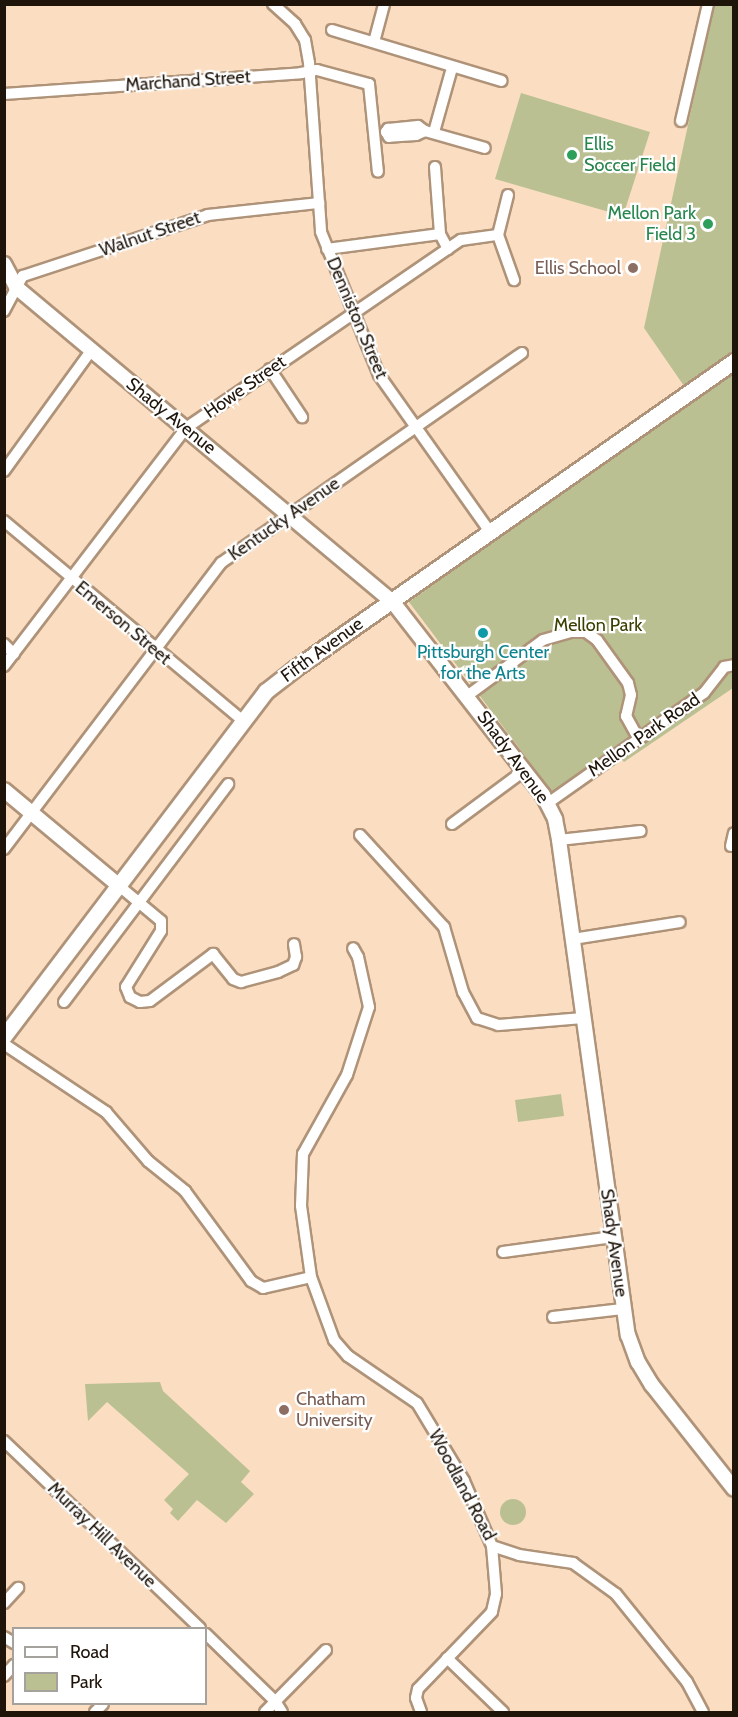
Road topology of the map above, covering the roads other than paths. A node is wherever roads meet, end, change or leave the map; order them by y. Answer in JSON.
{"nodes":[{"id":1,"x":273,"y":4,"type":"edge"},
{"id":2,"x":384,"y":4,"type":"edge"},
{"id":3,"x":708,"y":4,"type":"edge"},
{"id":4,"x":332,"y":30,"type":"dead end"},
{"id":5,"x":374,"y":42,"type":"junction"},
{"id":6,"x":452,"y":68,"type":"junction"},
{"id":7,"x":310,"y":71,"type":"junction"},
{"id":8,"x":502,"y":81,"type":"dead end"},
{"id":9,"x":4,"y":94,"type":"edge"},
{"id":10,"x":681,"y":121,"type":"dead end"},
{"id":11,"x":485,"y":148,"type":"dead end"},
{"id":12,"x":435,"y":167,"type":"dead end"},
{"id":13,"x":378,"y":172,"type":"dead end"},
{"id":14,"x":508,"y":195,"type":"dead end"},
{"id":15,"x":319,"y":202,"type":"junction"},
{"id":16,"x":440,"y":234,"type":"junction"},
{"id":17,"x":498,"y":235,"type":"junction"},
{"id":18,"x":327,"y":249,"type":"junction"},
{"id":19,"x":448,"y":249,"type":"junction"},
{"id":20,"x":4,"y":264,"type":"edge"},
{"id":21,"x":513,"y":280,"type":"dead end"},
{"id":22,"x":16,"y":286,"type":"junction"},
{"id":23,"x":4,"y":311,"type":"edge"},
{"id":24,"x":353,"y":312,"type":"junction"},
{"id":25,"x":91,"y":351,"type":"junction"},
{"id":26,"x":522,"y":353,"type":"dead end"},
{"id":27,"x":734,"y":362,"type":"edge"},
{"id":28,"x":270,"y":369,"type":"junction"},
{"id":29,"x":303,"y":417,"type":"dead end"},
{"id":30,"x":414,"y":427,"type":"junction"},
{"id":31,"x":186,"y":428,"type":"junction"},
{"id":32,"x":4,"y":471,"type":"edge"},
{"id":33,"x":291,"y":514,"type":"junction"},
{"id":34,"x":4,"y":521,"type":"edge"},
{"id":35,"x":490,"y":532,"type":"junction"},
{"id":36,"x":70,"y":578,"type":"junction"},
{"id":37,"x":392,"y":601,"type":"junction"},
{"id":38,"x":4,"y":644,"type":"edge"},
{"id":39,"x":155,"y":650,"type":"junction"},
{"id":40,"x":14,"y":654,"type":"junction"},
{"id":41,"x":734,"y":665,"type":"edge"},
{"id":42,"x":4,"y":666,"type":"edge"},
{"id":43,"x":467,"y":696,"type":"junction"},
{"id":44,"x":244,"y":722,"type":"junction"},
{"id":45,"x":639,"y":739,"type":"junction"},
{"id":46,"x":525,"y":770,"type":"junction"},
{"id":47,"x":228,"y":784,"type":"dead end"},
{"id":48,"x":4,"y":790,"type":"edge"},
{"id":49,"x":548,"y":803,"type":"junction"},
{"id":50,"x":32,"y":812,"type":"junction"},
{"id":51,"x":452,"y":824,"type":"dead end"},
{"id":52,"x":640,"y":831,"type":"dead end"},
{"id":53,"x":734,"y":833,"type":"edge"},
{"id":54,"x":360,"y":835,"type":"dead end"},
{"id":55,"x":559,"y":840,"type":"junction"},
{"id":56,"x":731,"y":846,"type":"dead end"},
{"id":57,"x":4,"y":849,"type":"edge"},
{"id":58,"x":118,"y":885,"type":"junction"},
{"id":59,"x":139,"y":902,"type":"junction"},
{"id":60,"x":680,"y":922,"type":"dead end"},
{"id":61,"x":573,"y":939,"type":"junction"},
{"id":62,"x":294,"y":944,"type":"dead end"},
{"id":63,"x":353,"y":948,"type":"dead end"},
{"id":64,"x":64,"y":1002,"type":"dead end"},
{"id":65,"x":584,"y":1018,"type":"junction"},
{"id":66,"x":4,"y":1036,"type":"edge"},
{"id":67,"x":4,"y":1044,"type":"edge"},
{"id":68,"x":614,"y":1237,"type":"junction"},
{"id":69,"x":503,"y":1252,"type":"dead end"},
{"id":70,"x":311,"y":1277,"type":"junction"},
{"id":71,"x":623,"y":1309,"type":"junction"},
{"id":72,"x":553,"y":1317,"type":"dead end"},
{"id":73,"x":4,"y":1441,"type":"edge"},
{"id":74,"x":734,"y":1489,"type":"edge"},
{"id":75,"x":492,"y":1546,"type":"junction"},
{"id":76,"x":18,"y":1588,"type":"dead end"},
{"id":77,"x":4,"y":1604,"type":"edge"},
{"id":78,"x":198,"y":1627,"type":"edge"},
{"id":79,"x":207,"y":1635,"type":"edge"},
{"id":80,"x":326,"y":1650,"type":"dead end"},
{"id":81,"x":447,"y":1658,"type":"junction"},
{"id":82,"x":275,"y":1701,"type":"junction"},
{"id":83,"x":265,"y":1713,"type":"edge"},
{"id":84,"x":282,"y":1713,"type":"edge"},
{"id":85,"x":421,"y":1713,"type":"edge"},
{"id":86,"x":503,"y":1713,"type":"edge"},
{"id":87,"x":703,"y":1713,"type":"edge"}],
"edges":[{"from":1,"to":7,"type":"street","name":"Denniston Street"},
{"from":2,"to":5,"type":"street"},
{"from":3,"to":10,"type":"street"},
{"from":4,"to":5,"type":"street"},
{"from":5,"to":6,"type":"street"},
{"from":6,"to":8,"type":"street"},
{"from":6,"to":11,"type":"street"},
{"from":7,"to":9,"type":"street","name":"Marchand Street"},
{"from":7,"to":13,"type":"street","name":"Marchand Street"},
{"from":7,"to":15,"type":"street","name":"Denniston Street"},
{"from":12,"to":16,"type":"street"},
{"from":14,"to":17,"type":"street"},
{"from":15,"to":18,"type":"street","name":"Denniston Street"},
{"from":15,"to":22,"type":"street","name":"Walnut Street"},
{"from":16,"to":18,"type":"street"},
{"from":16,"to":19,"type":"street"},
{"from":17,"to":19,"type":"street","name":"Howe Street"},
{"from":17,"to":21,"type":"street"},
{"from":18,"to":24,"type":"street","name":"Denniston Street"},
{"from":19,"to":24,"type":"street","name":"Howe Street"},
{"from":20,"to":22,"type":"main road","name":"Shady Avenue"},
{"from":22,"to":23,"type":"street"},
{"from":22,"to":25,"type":"main road","name":"Shady Avenue"},
{"from":24,"to":28,"type":"street","name":"Howe Street"},
{"from":24,"to":30,"type":"street","name":"Denniston Street"},
{"from":25,"to":31,"type":"main road","name":"Shady Avenue"},
{"from":25,"to":32,"type":"street"},
{"from":26,"to":30,"type":"street","name":"Kentucky Avenue"},
{"from":27,"to":35,"type":"highway","name":"Fifth Avenue"},
{"from":28,"to":29,"type":"street"},
{"from":28,"to":31,"type":"street","name":"Howe Street"},
{"from":30,"to":33,"type":"street","name":"Kentucky Avenue"},
{"from":30,"to":35,"type":"street","name":"Denniston Street"},
{"from":31,"to":33,"type":"main road","name":"Shady Avenue"},
{"from":31,"to":36,"type":"street","name":"Howe Street"},
{"from":33,"to":37,"type":"main road","name":"Shady Avenue"},
{"from":33,"to":39,"type":"street","name":"Kentucky Avenue"},
{"from":34,"to":36,"type":"street","name":"Emerson Street"},
{"from":35,"to":37,"type":"highway","name":"Fifth Avenue"},
{"from":36,"to":39,"type":"street","name":"Emerson Street"},
{"from":36,"to":40,"type":"street","name":"Howe Street"},
{"from":37,"to":43,"type":"main road","name":"Shady Avenue"},
{"from":37,"to":44,"type":"highway","name":"Fifth Avenue"},
{"from":38,"to":40,"type":"street"},
{"from":39,"to":44,"type":"street","name":"Emerson Street"},
{"from":39,"to":50,"type":"street","name":"Kentucky Avenue"},
{"from":40,"to":42,"type":"street","name":"Howe Street"},
{"from":41,"to":45,"type":"street","name":"Mellon Park Road"},
{"from":43,"to":45,"type":"street"},
{"from":43,"to":46,"type":"main road","name":"Shady Avenue"},
{"from":44,"to":58,"type":"highway","name":"Fifth Avenue"},
{"from":45,"to":49,"type":"street","name":"Mellon Park Road"},
{"from":46,"to":49,"type":"main road","name":"Shady Avenue"},
{"from":46,"to":51,"type":"street"},
{"from":47,"to":59,"type":"street"},
{"from":48,"to":50,"type":"main road"},
{"from":49,"to":55,"type":"main road","name":"Shady Avenue"},
{"from":50,"to":57,"type":"street","name":"Kentucky Avenue"},
{"from":50,"to":58,"type":"main road"},
{"from":52,"to":55,"type":"street"},
{"from":53,"to":56,"type":"street"},
{"from":54,"to":65,"type":"street"},
{"from":55,"to":61,"type":"main road","name":"Shady Avenue"},
{"from":58,"to":59,"type":"street"},
{"from":58,"to":66,"type":"highway","name":"Fifth Avenue"},
{"from":59,"to":62,"type":"street"},
{"from":59,"to":64,"type":"street"},
{"from":60,"to":61,"type":"street"},
{"from":61,"to":65,"type":"main road","name":"Shady Avenue"},
{"from":63,"to":70,"type":"street","name":"Woodland Road"},
{"from":65,"to":68,"type":"main road","name":"Shady Avenue"},
{"from":67,"to":70,"type":"street"},
{"from":68,"to":69,"type":"street"},
{"from":68,"to":71,"type":"main road","name":"Shady Avenue"},
{"from":70,"to":75,"type":"street","name":"Woodland Road"},
{"from":71,"to":72,"type":"street"},
{"from":71,"to":74,"type":"main road","name":"Shady Avenue"},
{"from":73,"to":78,"type":"street","name":"Murray Hill Avenue"},
{"from":75,"to":81,"type":"street"},
{"from":75,"to":87,"type":"street","name":"Woodland Road"},
{"from":76,"to":77,"type":"street"},
{"from":79,"to":82,"type":"street"},
{"from":80,"to":82,"type":"street"},
{"from":81,"to":85,"type":"street"},
{"from":81,"to":86,"type":"street"},
{"from":82,"to":83,"type":"street"},
{"from":82,"to":84,"type":"street"}]}
